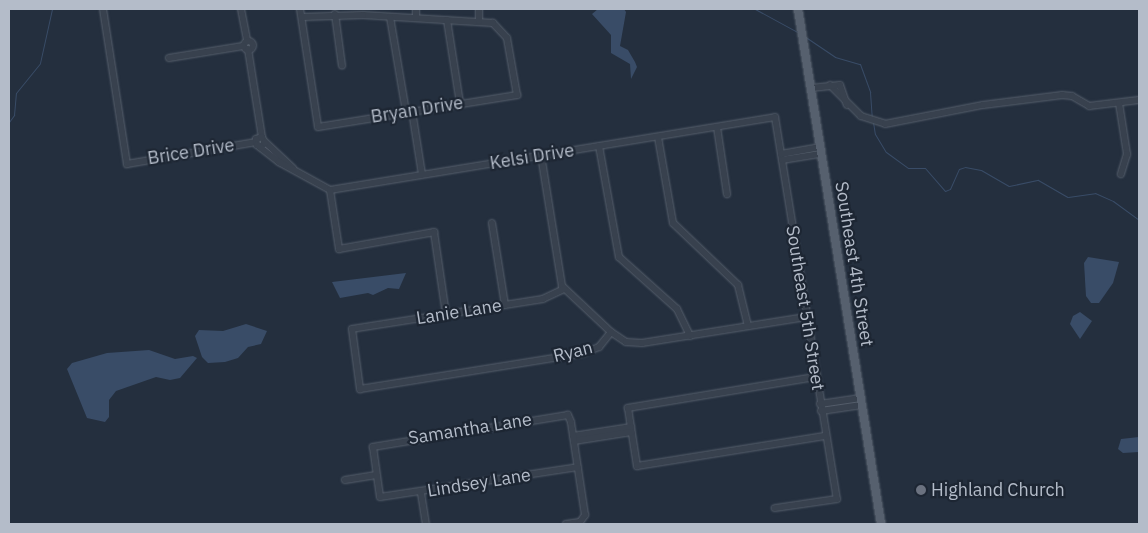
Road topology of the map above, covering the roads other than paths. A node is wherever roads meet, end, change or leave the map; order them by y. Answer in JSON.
{"nodes":[{"id":1,"x":103,"y":9,"type":"edge"},
{"id":2,"x":242,"y":9,"type":"edge"},
{"id":3,"x":300,"y":9,"type":"edge"},
{"id":4,"x":416,"y":9,"type":"edge"},
{"id":5,"x":480,"y":9,"type":"edge"},
{"id":6,"x":798,"y":9,"type":"edge"},
{"id":7,"x":362,"y":12,"type":"edge"},
{"id":8,"x":335,"y":14,"type":"junction"},
{"id":9,"x":302,"y":17,"type":"junction"},
{"id":10,"x":390,"y":17,"type":"junction"},
{"id":11,"x":416,"y":18,"type":"junction"},
{"id":12,"x":447,"y":20,"type":"junction"},
{"id":13,"x":479,"y":21,"type":"junction"},
{"id":14,"x":246,"y":45,"type":"junction"},
{"id":15,"x":169,"y":58,"type":"dead end"},
{"id":16,"x":342,"y":66,"type":"dead end"},
{"id":17,"x":811,"y":88,"type":"junction"},
{"id":18,"x":1139,"y":100,"type":"edge"},
{"id":19,"x":460,"y":103,"type":"junction"},
{"id":20,"x":1119,"y":103,"type":"junction"},
{"id":21,"x":409,"y":112,"type":"junction"},
{"id":22,"x":775,"y":117,"type":"joint"},
{"id":23,"x":717,"y":127,"type":"junction"},
{"id":24,"x":658,"y":137,"type":"junction"},
{"id":25,"x":261,"y":142,"type":"junction"},
{"id":26,"x":600,"y":146,"type":"junction"},
{"id":27,"x":821,"y":151,"type":"junction"},
{"id":28,"x":541,"y":155,"type":"junction"},
{"id":29,"x":781,"y":157,"type":"junction"},
{"id":30,"x":422,"y":174,"type":"junction"},
{"id":31,"x":1121,"y":174,"type":"dead end"},
{"id":32,"x":330,"y":190,"type":"junction"},
{"id":33,"x":727,"y":194,"type":"dead end"},
{"id":34,"x":492,"y":223,"type":"dead end"},
{"id":35,"x":564,"y":290,"type":"junction"},
{"id":36,"x":505,"y":305,"type":"junction"},
{"id":37,"x":446,"y":314,"type":"junction"},
{"id":38,"x":806,"y":317,"type":"junction"},
{"id":39,"x":748,"y":326,"type":"junction"},
{"id":40,"x":611,"y":332,"type":"junction"},
{"id":41,"x":690,"y":336,"type":"junction"},
{"id":42,"x":816,"y":377,"type":"junction"},
{"id":43,"x":360,"y":389,"type":"joint"},
{"id":44,"x":862,"y":401,"type":"junction"},
{"id":45,"x":820,"y":408,"type":"junction"},
{"id":46,"x":631,"y":429,"type":"junction"},
{"id":47,"x":825,"y":436,"type":"junction"},
{"id":48,"x":574,"y":438,"type":"junction"},
{"id":49,"x":578,"y":467,"type":"junction"},
{"id":50,"x":375,"y":475,"type":"junction"},
{"id":51,"x":346,"y":480,"type":"dead end"},
{"id":52,"x":421,"y":493,"type":"junction"},
{"id":53,"x":775,"y":508,"type":"dead end"},
{"id":54,"x":426,"y":524,"type":"edge"},
{"id":55,"x":566,"y":524,"type":"edge"},
{"id":56,"x":881,"y":524,"type":"edge"}],
"edges":[{"from":1,"to":25,"type":"street","name":"Brice Drive"},
{"from":2,"to":14,"type":"street"},
{"from":3,"to":9,"type":"street"},
{"from":4,"to":11,"type":"street"},
{"from":5,"to":13,"type":"street"},
{"from":6,"to":17,"type":"main road","name":"Southeast 4th Street"},
{"from":7,"to":8,"type":"street"},
{"from":7,"to":10,"type":"street"},
{"from":8,"to":9,"type":"street"},
{"from":8,"to":16,"type":"street"},
{"from":9,"to":21,"type":"street","name":"Bryan Drive"},
{"from":10,"to":11,"type":"street"},
{"from":10,"to":21,"type":"street"},
{"from":11,"to":12,"type":"street"},
{"from":12,"to":13,"type":"street"},
{"from":12,"to":19,"type":"street"},
{"from":13,"to":19,"type":"street","name":"Bryan Drive"},
{"from":14,"to":15,"type":"street"},
{"from":14,"to":25,"type":"street"},
{"from":17,"to":20,"type":"street"},
{"from":17,"to":27,"type":"main road","name":"Southeast 4th Street"},
{"from":18,"to":20,"type":"street"},
{"from":19,"to":21,"type":"street","name":"Bryan Drive"},
{"from":20,"to":31,"type":"street"},
{"from":21,"to":30,"type":"street"},
{"from":22,"to":23,"type":"street","name":"Kelsi Drive"},
{"from":22,"to":29,"type":"street","name":"Southeast 5th Street"},
{"from":23,"to":24,"type":"street","name":"Kelsi Drive"},
{"from":23,"to":33,"type":"street"},
{"from":24,"to":26,"type":"street","name":"Kelsi Drive"},
{"from":24,"to":39,"type":"street"},
{"from":25,"to":32,"type":"street"},
{"from":26,"to":28,"type":"street","name":"Kelsi Drive"},
{"from":26,"to":41,"type":"street"},
{"from":27,"to":29,"type":"street"},
{"from":27,"to":44,"type":"main road","name":"Southeast 4th Street"},
{"from":28,"to":30,"type":"street","name":"Kelsi Drive"},
{"from":28,"to":35,"type":"street"},
{"from":29,"to":38,"type":"street","name":"Southeast 5th Street"},
{"from":30,"to":32,"type":"street","name":"Kelsi Drive"},
{"from":32,"to":37,"type":"street"},
{"from":34,"to":36,"type":"street"},
{"from":35,"to":36,"type":"street","name":"Lanie Lane"},
{"from":35,"to":40,"type":"street"},
{"from":36,"to":37,"type":"street","name":"Lanie Lane"},
{"from":37,"to":43,"type":"street","name":"Lanie Lane"},
{"from":38,"to":39,"type":"street","name":"Ryan"},
{"from":38,"to":42,"type":"street","name":"Southeast 5th Street"},
{"from":39,"to":41,"type":"street","name":"Ryan"},
{"from":40,"to":41,"type":"street","name":"Ryan"},
{"from":40,"to":43,"type":"street","name":"Ryan"},
{"from":42,"to":45,"type":"street","name":"Southeast 5th Street"},
{"from":42,"to":46,"type":"street"},
{"from":44,"to":45,"type":"street"},
{"from":44,"to":56,"type":"main road","name":"Southeast 4th Street"},
{"from":45,"to":47,"type":"street","name":"Southeast 5th Street"},
{"from":46,"to":47,"type":"street"},
{"from":46,"to":48,"type":"street"},
{"from":47,"to":53,"type":"street","name":"Southeast 5th Street"},
{"from":48,"to":49,"type":"street"},
{"from":48,"to":50,"type":"street","name":"Samantha Lane"},
{"from":49,"to":52,"type":"street","name":"Lindsey Lane"},
{"from":49,"to":55,"type":"street"},
{"from":50,"to":51,"type":"street"},
{"from":50,"to":52,"type":"street","name":"Lindsey Lane"},
{"from":52,"to":54,"type":"street"}]}
